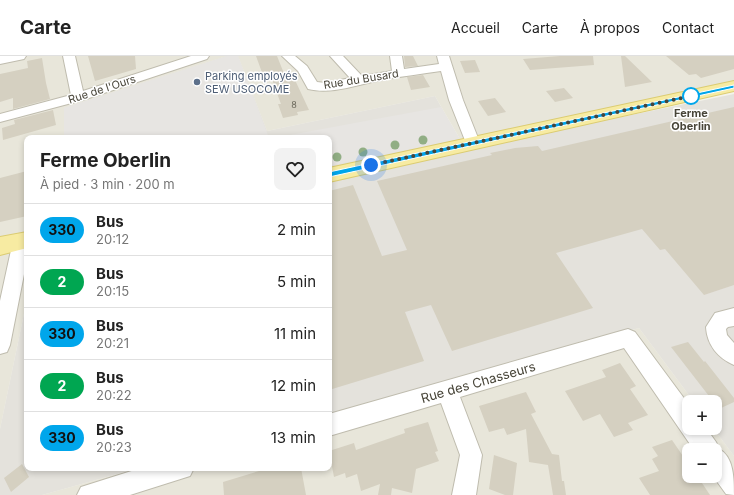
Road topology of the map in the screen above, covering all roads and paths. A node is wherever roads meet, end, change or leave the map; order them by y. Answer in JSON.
{"nodes":[{"id":1,"x":20,"y":56,"type":"edge"},
{"id":2,"x":69,"y":56,"type":"edge"},
{"id":3,"x":203,"y":56,"type":"edge"},
{"id":4,"x":288,"y":56,"type":"edge"},
{"id":5,"x":336,"y":56,"type":"edge"},
{"id":6,"x":396,"y":56,"type":"edge"},
{"id":7,"x":0,"y":60,"type":"edge"},
{"id":8,"x":445,"y":61,"type":"edge"},
{"id":9,"x":398,"y":73,"type":"junction"},
{"id":10,"x":359,"y":80,"type":"junction"},
{"id":11,"x":734,"y":86,"type":"edge"},
{"id":12,"x":78,"y":97,"type":"junction"},
{"id":13,"x":0,"y":118,"type":"edge"},
{"id":14,"x":479,"y":142,"type":"junction"},
{"id":15,"x":332,"y":173,"type":"edge"},
{"id":16,"x":24,"y":240,"type":"edge"},
{"id":17,"x":0,"y":246,"type":"edge"},
{"id":18,"x":734,"y":317,"type":"edge"},
{"id":19,"x":0,"y":345,"type":"edge"},
{"id":20,"x":734,"y":355,"type":"edge"},
{"id":21,"x":447,"y":391,"type":"junction"},
{"id":22,"x":682,"y":413,"type":"edge"},
{"id":23,"x":332,"y":424,"type":"edge"},
{"id":24,"x":722,"y":469,"type":"edge"},
{"id":25,"x":172,"y":471,"type":"edge"},
{"id":26,"x":734,"y":486,"type":"edge"},
{"id":27,"x":89,"y":495,"type":"edge"},
{"id":28,"x":464,"y":495,"type":"edge"}],
"edges":[{"from":1,"to":7,"type":"street"},
{"from":2,"to":12,"type":"street"},
{"from":3,"to":12,"type":"street","name":"Rue de l'Ours"},
{"from":4,"to":10,"type":"street","name":"Rue du Busard"},
{"from":5,"to":10,"type":"street"},
{"from":6,"to":9,"type":"street"},
{"from":8,"to":9,"type":"street","name":"Rue du Busard"},
{"from":8,"to":14,"type":"street","name":"Rue du Busard"},
{"from":9,"to":10,"type":"street","name":"Rue du Busard"},
{"from":11,"to":14,"type":"main road"},
{"from":12,"to":13,"type":"street","name":"Rue de l'Ours"},
{"from":14,"to":15,"type":"main road"},
{"from":16,"to":17,"type":"main road"},
{"from":16,"to":19,"type":"street"},
{"from":18,"to":20,"type":"street"},
{"from":21,"to":22,"type":"street","name":"Rue des Chasseurs"},
{"from":21,"to":23,"type":"street","name":"Rue des Chasseurs"},
{"from":21,"to":28,"type":"street"},
{"from":24,"to":26,"type":"street"},
{"from":25,"to":27,"type":"street"}]}
